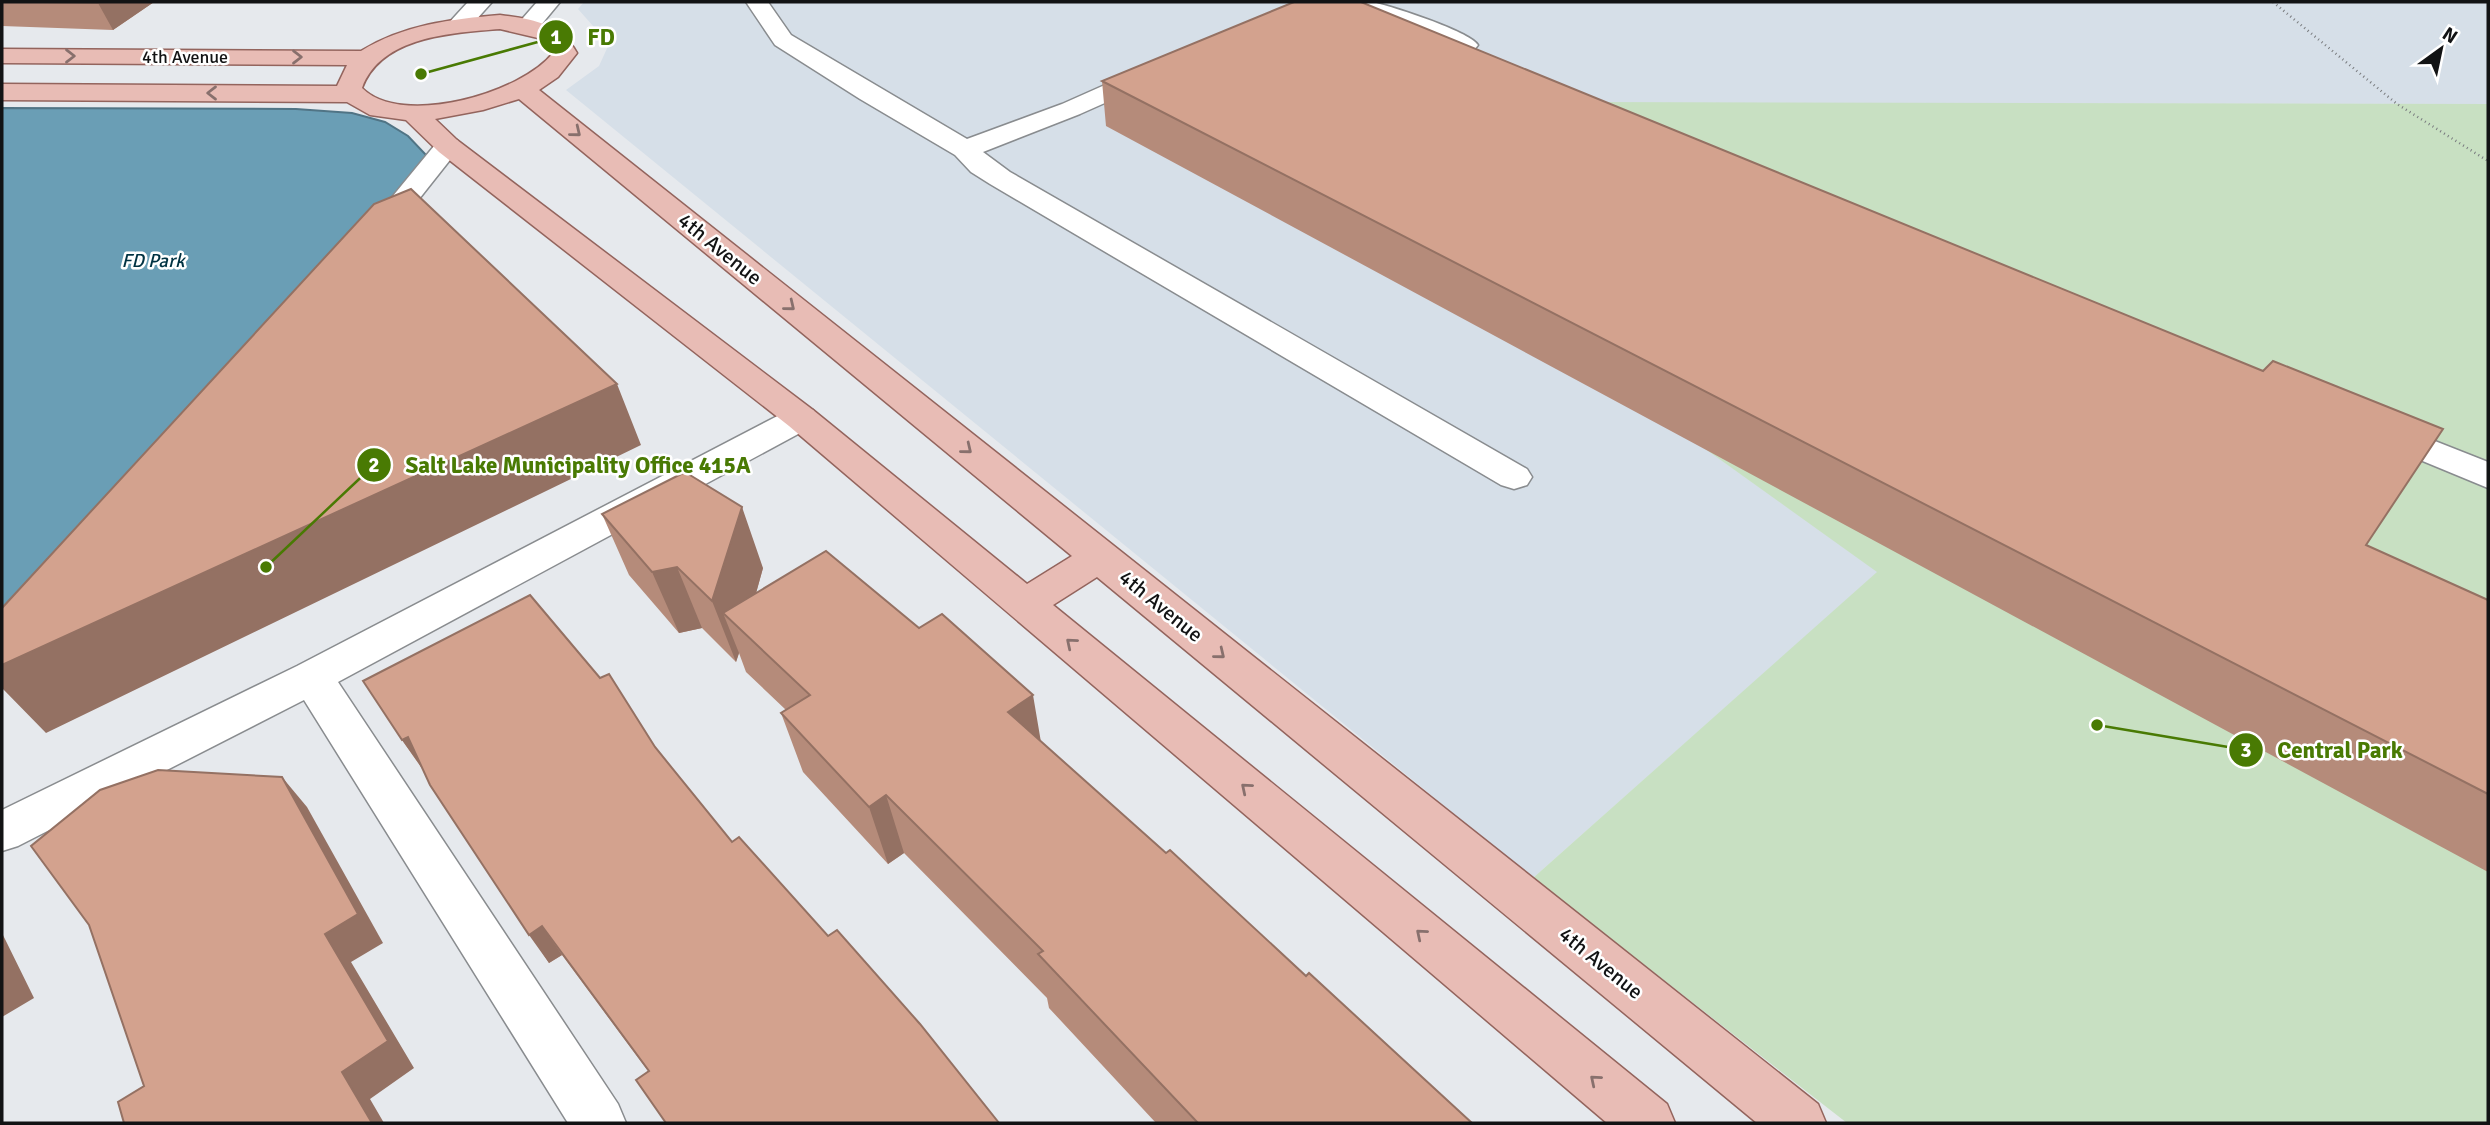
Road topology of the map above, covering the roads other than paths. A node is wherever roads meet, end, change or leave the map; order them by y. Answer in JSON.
{"nodes":[{"id":1,"x":481,"y":2,"type":"edge"},
{"id":2,"x":549,"y":2,"type":"edge"},
{"id":3,"x":757,"y":2,"type":"edge"},
{"id":4,"x":1300,"y":12,"type":"edge"},
{"id":5,"x":458,"y":26,"type":"junction"},
{"id":6,"x":528,"y":26,"type":"junction"},
{"id":7,"x":1489,"y":55,"type":"edge"},
{"id":8,"x":2,"y":56,"type":"edge"},
{"id":9,"x":368,"y":58,"type":"junction"},
{"id":10,"x":1175,"y":63,"type":"edge"},
{"id":11,"x":523,"y":89,"type":"junction"},
{"id":12,"x":2,"y":92,"type":"edge"},
{"id":13,"x":354,"y":94,"type":"junction"},
{"id":14,"x":412,"y":112,"type":"junction"},
{"id":15,"x":448,"y":146,"type":"junction"},
{"id":16,"x":965,"y":149,"type":"junction"},
{"id":17,"x":362,"y":252,"type":"edge"},
{"id":18,"x":801,"y":418,"type":"junction"},
{"id":19,"x":2360,"y":422,"type":"edge"},
{"id":20,"x":2488,"y":476,"type":"edge"},
{"id":21,"x":1514,"y":477,"type":"dead end"},
{"id":22,"x":1100,"y":557,"type":"junction"},
{"id":23,"x":1025,"y":604,"type":"junction"},
{"id":24,"x":312,"y":677,"type":"junction"},
{"id":25,"x":2,"y":832,"type":"edge"},
{"id":26,"x":599,"y":1123,"type":"edge"},
{"id":27,"x":1648,"y":1123,"type":"edge"},
{"id":28,"x":1799,"y":1123,"type":"edge"}],
"edges":[{"from":1,"to":5,"type":"street"},
{"from":2,"to":6,"type":"street"},
{"from":3,"to":16,"type":"street"},
{"from":4,"to":7,"type":"street"},
{"from":5,"to":6,"type":"main road"},
{"from":5,"to":9,"type":"main road"},
{"from":6,"to":11,"type":"main road"},
{"from":8,"to":9,"type":"main road","name":"4th Avenue","one_way":true},
{"from":9,"to":13,"type":"main road"},
{"from":10,"to":16,"type":"street"},
{"from":11,"to":14,"type":"main road"},
{"from":11,"to":22,"type":"main road","name":"4th Avenue","one_way":true},
{"from":13,"to":12,"type":"main road","name":"4th Avenue","one_way":true},
{"from":13,"to":14,"type":"main road"},
{"from":14,"to":15,"type":"main road"},
{"from":15,"to":17,"type":"street"},
{"from":15,"to":18,"type":"main road"},
{"from":16,"to":21,"type":"street"},
{"from":18,"to":23,"type":"main road"},
{"from":18,"to":24,"type":"street"},
{"from":19,"to":20,"type":"street"},
{"from":22,"to":23,"type":"main road"},
{"from":22,"to":28,"type":"main road","name":"4th Avenue","one_way":true},
{"from":27,"to":23,"type":"main road","one_way":true},
{"from":24,"to":25,"type":"street"},
{"from":24,"to":26,"type":"street"}]}
